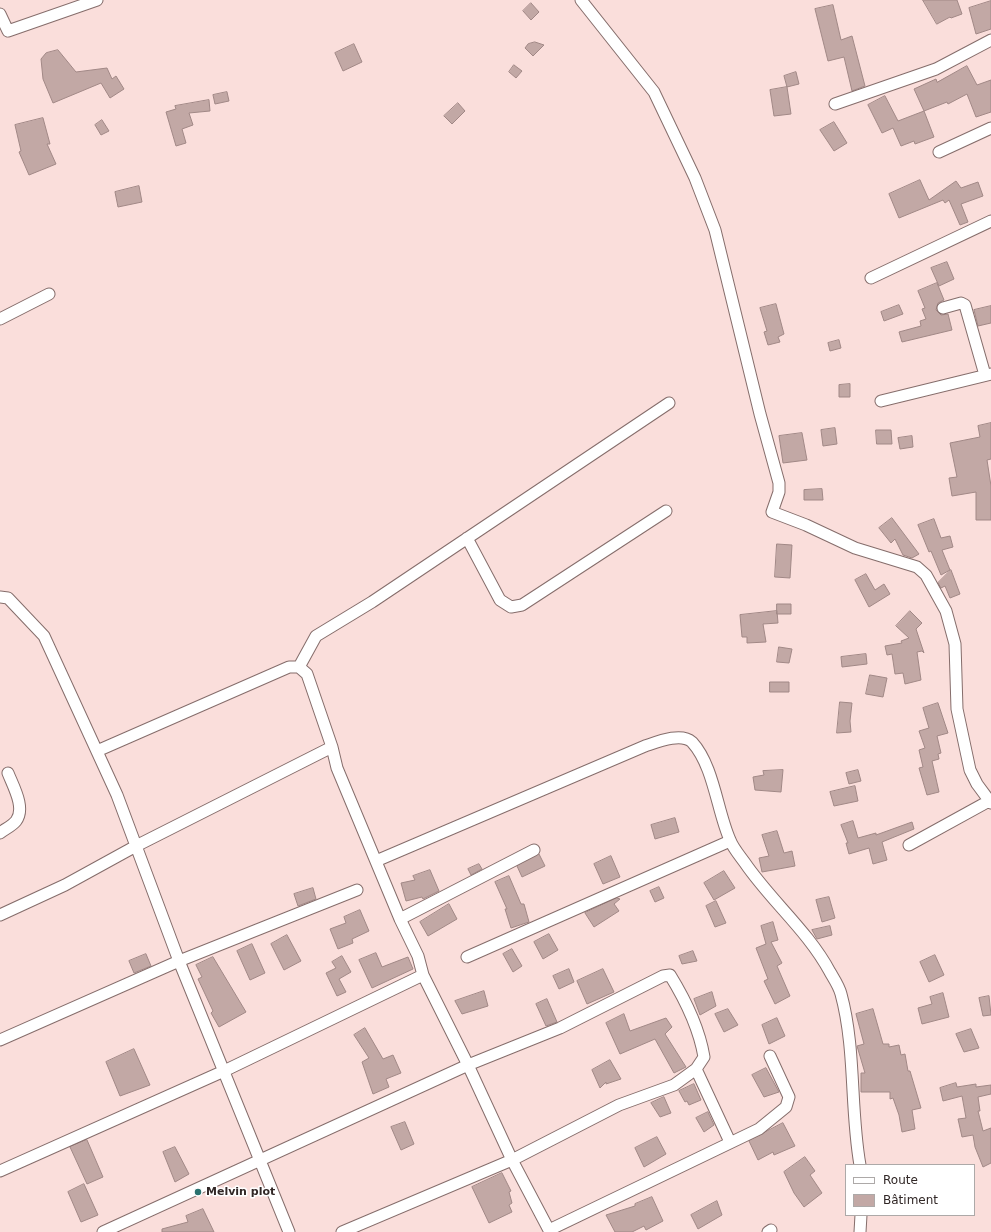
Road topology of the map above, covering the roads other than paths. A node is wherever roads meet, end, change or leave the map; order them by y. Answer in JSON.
{"nodes":[{"id":1,"x":96,"y":0,"type":"edge"},
{"id":2,"x":581,"y":0,"type":"edge"},
{"id":3,"x":0,"y":14,"type":"edge"},
{"id":4,"x":991,"y":40,"type":"edge"},
{"id":5,"x":835,"y":104,"type":"dead end"},
{"id":6,"x":991,"y":128,"type":"edge"},
{"id":7,"x":939,"y":152,"type":"dead end"},
{"id":8,"x":991,"y":221,"type":"edge"},
{"id":9,"x":871,"y":278,"type":"dead end"},
{"id":10,"x":49,"y":294,"type":"dead end"},
{"id":11,"x":943,"y":308,"type":"dead end"},
{"id":12,"x":0,"y":318,"type":"edge"},
{"id":13,"x":988,"y":374,"type":"edge"},
{"id":14,"x":880,"y":401,"type":"dead end"},
{"id":15,"x":670,"y":403,"type":"dead end"},
{"id":16,"x":666,"y":511,"type":"dead end"},
{"id":17,"x":467,"y":538,"type":"junction"},
{"id":18,"x":0,"y":597,"type":"edge"},
{"id":19,"x":299,"y":667,"type":"junction"},
{"id":20,"x":332,"y":747,"type":"junction"},
{"id":21,"x":97,"y":751,"type":"junction"},
{"id":22,"x":8,"y":773,"type":"dead end"},
{"id":23,"x":990,"y":802,"type":"edge"},
{"id":24,"x":0,"y":833,"type":"edge"},
{"id":25,"x":730,"y":841,"type":"junction"},
{"id":26,"x":909,"y":845,"type":"dead end"},
{"id":27,"x":136,"y":846,"type":"junction"},
{"id":28,"x":534,"y":850,"type":"dead end"},
{"id":29,"x":376,"y":861,"type":"junction"},
{"id":30,"x":357,"y":890,"type":"dead end"},
{"id":31,"x":0,"y":915,"type":"edge"},
{"id":32,"x":400,"y":919,"type":"junction"},
{"id":33,"x":467,"y":957,"type":"dead end"},
{"id":34,"x":179,"y":961,"type":"junction"},
{"id":35,"x":423,"y":975,"type":"junction"},
{"id":36,"x":0,"y":1040,"type":"edge"},
{"id":37,"x":770,"y":1056,"type":"dead end"},
{"id":38,"x":468,"y":1065,"type":"junction"},
{"id":39,"x":696,"y":1069,"type":"junction"},
{"id":40,"x":224,"y":1070,"type":"junction"},
{"id":41,"x":730,"y":1142,"type":"junction"},
{"id":42,"x":260,"y":1160,"type":"junction"},
{"id":43,"x":512,"y":1160,"type":"junction"},
{"id":44,"x":860,"y":1164,"type":"edge"},
{"id":45,"x":0,"y":1171,"type":"edge"},
{"id":46,"x":861,"y":1216,"type":"edge"},
{"id":47,"x":549,"y":1231,"type":"edge"},
{"id":48,"x":103,"y":1232,"type":"edge"},
{"id":49,"x":289,"y":1232,"type":"edge"},
{"id":50,"x":342,"y":1232,"type":"edge"},
{"id":51,"x":860,"y":1232,"type":"edge"}],
"edges":[{"from":1,"to":3,"type":"street"},
{"from":2,"to":23,"type":"street"},
{"from":4,"to":5,"type":"street"},
{"from":6,"to":7,"type":"street"},
{"from":8,"to":9,"type":"street"},
{"from":10,"to":12,"type":"street"},
{"from":11,"to":13,"type":"street"},
{"from":13,"to":14,"type":"street"},
{"from":15,"to":17,"type":"street"},
{"from":16,"to":17,"type":"street"},
{"from":17,"to":19,"type":"street"},
{"from":18,"to":21,"type":"street"},
{"from":19,"to":20,"type":"street"},
{"from":19,"to":21,"type":"street"},
{"from":20,"to":27,"type":"street"},
{"from":20,"to":29,"type":"street"},
{"from":21,"to":27,"type":"street"},
{"from":22,"to":24,"type":"street"},
{"from":23,"to":26,"type":"street"},
{"from":25,"to":29,"type":"street"},
{"from":25,"to":33,"type":"street"},
{"from":25,"to":44,"type":"street"},
{"from":27,"to":31,"type":"street"},
{"from":27,"to":34,"type":"street"},
{"from":28,"to":32,"type":"street"},
{"from":29,"to":32,"type":"street"},
{"from":30,"to":34,"type":"street"},
{"from":32,"to":35,"type":"street"},
{"from":34,"to":36,"type":"street"},
{"from":34,"to":40,"type":"street"},
{"from":35,"to":38,"type":"street"},
{"from":35,"to":40,"type":"street"},
{"from":37,"to":41,"type":"street"},
{"from":38,"to":39,"type":"street"},
{"from":38,"to":42,"type":"street"},
{"from":38,"to":43,"type":"street"},
{"from":39,"to":41,"type":"street"},
{"from":39,"to":43,"type":"street"},
{"from":40,"to":42,"type":"street"},
{"from":40,"to":45,"type":"street"},
{"from":41,"to":47,"type":"street"},
{"from":42,"to":48,"type":"street"},
{"from":42,"to":49,"type":"street"},
{"from":43,"to":47,"type":"street"},
{"from":43,"to":50,"type":"street"},
{"from":46,"to":51,"type":"street"}]}
